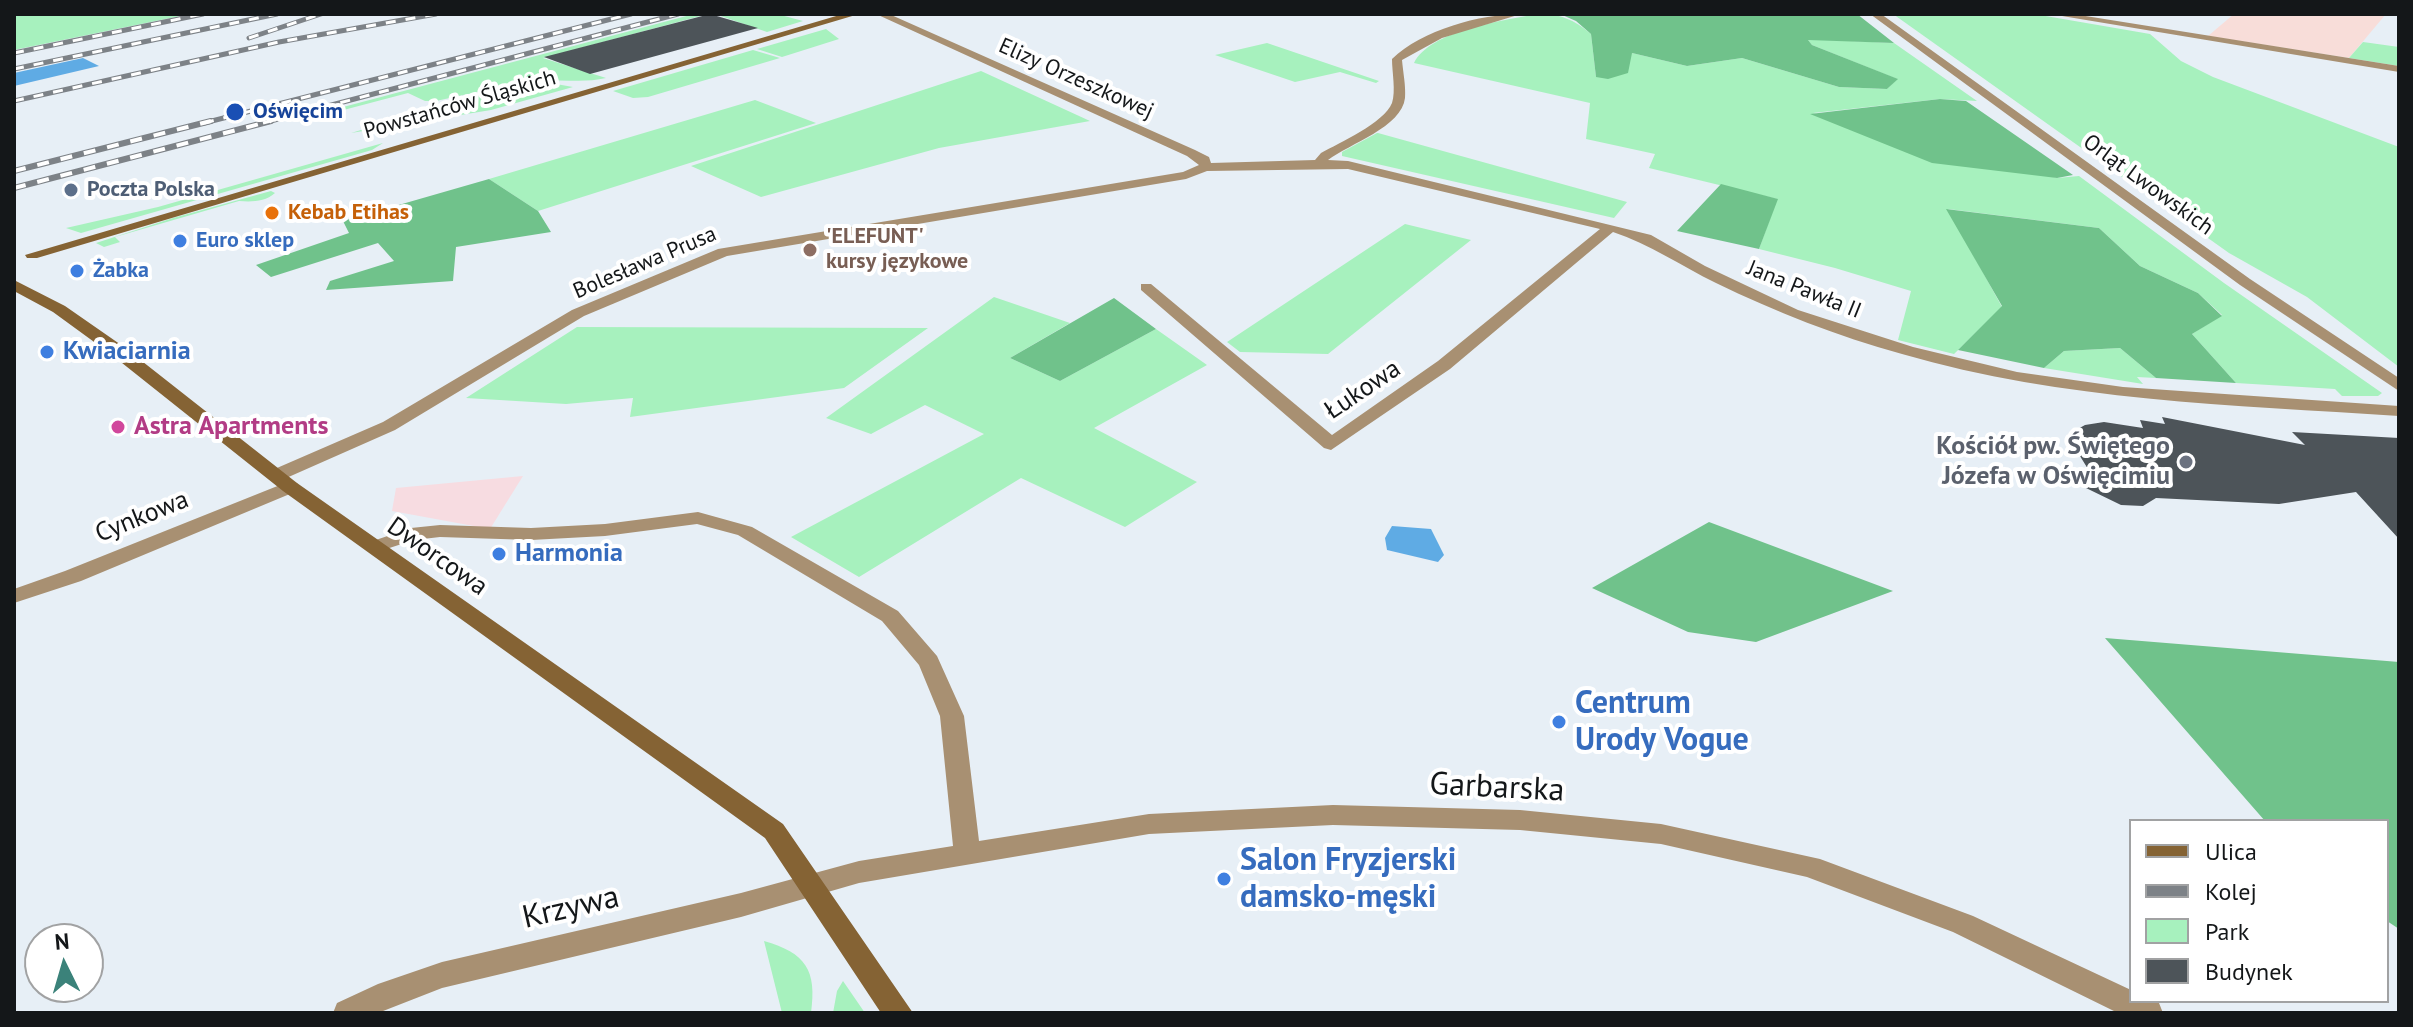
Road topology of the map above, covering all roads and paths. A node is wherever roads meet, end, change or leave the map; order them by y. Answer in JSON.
{"nodes":[{"id":1,"x":854,"y":14,"type":"edge"},
{"id":2,"x":881,"y":14,"type":"edge"},
{"id":3,"x":1516,"y":14,"type":"edge"},
{"id":4,"x":1875,"y":14,"type":"edge"},
{"id":5,"x":2055,"y":14,"type":"edge"},
{"id":6,"x":2100,"y":17,"type":"edge"},
{"id":7,"x":2399,"y":69,"type":"edge"},
{"id":8,"x":1320,"y":163,"type":"junction"},
{"id":9,"x":1206,"y":167,"type":"junction"},
{"id":10,"x":1611,"y":227,"type":"junction"},
{"id":11,"x":20,"y":268,"type":"edge"},
{"id":12,"x":1146,"y":287,"type":"dead end"},
{"id":13,"x":2399,"y":386,"type":"edge"},
{"id":14,"x":2399,"y":411,"type":"edge"},
{"id":15,"x":284,"y":481,"type":"junction"},
{"id":16,"x":374,"y":547,"type":"junction"},
{"id":17,"x":14,"y":596,"type":"edge"},
{"id":18,"x":967,"y":855,"type":"junction"},
{"id":19,"x":815,"y":886,"type":"junction"},
{"id":20,"x":348,"y":1013,"type":"edge"},
{"id":21,"x":898,"y":1013,"type":"edge"},
{"id":22,"x":2148,"y":1013,"type":"edge"}],
"edges":[{"from":1,"to":11,"type":"street","name":"Powstańców Śląskich"},
{"from":2,"to":9,"type":"street","name":"Elizy Orzeszkowej"},
{"from":3,"to":8,"type":"street"},
{"from":4,"to":13,"type":"street","name":"Orląt Lwowskich"},
{"from":5,"to":6,"type":"street"},
{"from":6,"to":7,"type":"street"},
{"from":8,"to":9,"type":"street","name":"Jana Pawła II"},
{"from":8,"to":10,"type":"street","name":"Jana Pawła II"},
{"from":9,"to":15,"type":"street","name":"Bolesława Prusa"},
{"from":10,"to":12,"type":"street","name":"Łukowa"},
{"from":10,"to":14,"type":"street","name":"Jana Pawła II"},
{"from":11,"to":15,"type":"street","name":"Dworcowa"},
{"from":15,"to":16,"type":"street","name":"Dworcowa"},
{"from":15,"to":17,"type":"street","name":"Cynkowa"},
{"from":16,"to":18,"type":"street"},
{"from":16,"to":19,"type":"street","name":"Dworcowa"},
{"from":18,"to":19,"type":"street","name":"Garbarska"},
{"from":18,"to":22,"type":"street","name":"Garbarska"},
{"from":19,"to":20,"type":"street","name":"Krzywa"},
{"from":19,"to":21,"type":"street","name":"Dworcowa"}]}
